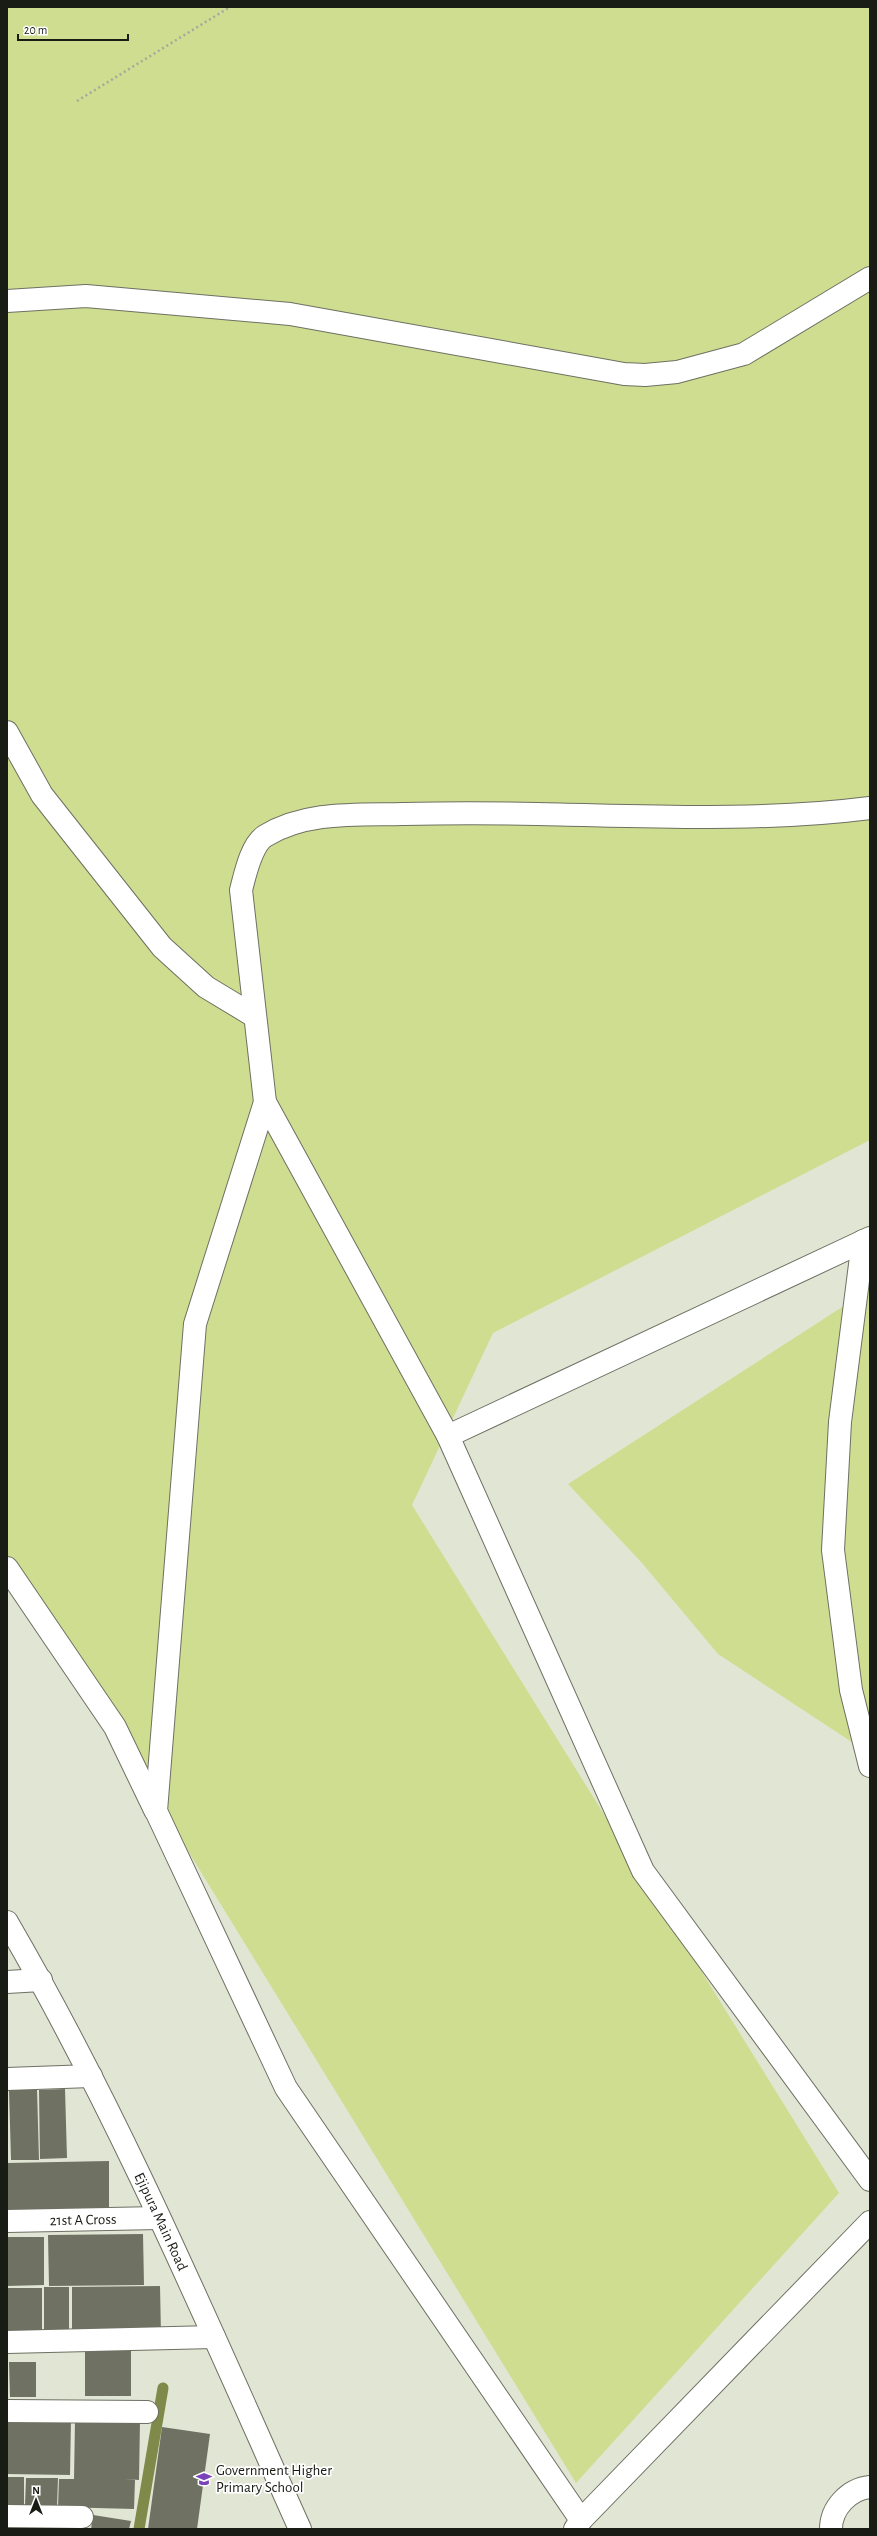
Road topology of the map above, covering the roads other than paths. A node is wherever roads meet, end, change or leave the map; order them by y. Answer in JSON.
{"nodes":[{"id":1,"x":870,"y":278,"type":"edge"},
{"id":2,"x":7,"y":301,"type":"edge"},
{"id":3,"x":7,"y":732,"type":"edge"},
{"id":4,"x":870,"y":808,"type":"edge"},
{"id":5,"x":254,"y":1016,"type":"junction"},
{"id":6,"x":265,"y":1102,"type":"junction"},
{"id":7,"x":866,"y":1239,"type":"edge"},
{"id":8,"x":448,"y":1436,"type":"junction"},
{"id":9,"x":7,"y":1568,"type":"edge"},
{"id":10,"x":870,"y":1766,"type":"edge"},
{"id":11,"x":156,"y":1811,"type":"junction"},
{"id":12,"x":7,"y":1922,"type":"edge"},
{"id":13,"x":41,"y":1980,"type":"junction"},
{"id":14,"x":7,"y":1982,"type":"edge"},
{"id":15,"x":91,"y":2076,"type":"junction"},
{"id":16,"x":7,"y":2079,"type":"edge"},
{"id":17,"x":870,"y":2180,"type":"edge"},
{"id":18,"x":159,"y":2218,"type":"junction"},
{"id":19,"x":7,"y":2221,"type":"edge"},
{"id":20,"x":870,"y":2222,"type":"edge"},
{"id":21,"x":214,"y":2337,"type":"junction"},
{"id":22,"x":7,"y":2342,"type":"edge"},
{"id":23,"x":7,"y":2411,"type":"edge"},
{"id":24,"x":147,"y":2412,"type":"dead end"},
{"id":25,"x":870,"y":2487,"type":"edge"},
{"id":26,"x":7,"y":2516,"type":"edge"},
{"id":27,"x":82,"y":2517,"type":"dead end"},
{"id":28,"x":578,"y":2525,"type":"edge"},
{"id":29,"x":300,"y":2529,"type":"edge"},
{"id":30,"x":831,"y":2529,"type":"edge"}],
"edges":[{"from":1,"to":2,"type":"street"},
{"from":3,"to":5,"type":"street"},
{"from":4,"to":5,"type":"street"},
{"from":5,"to":6,"type":"street"},
{"from":6,"to":8,"type":"street"},
{"from":6,"to":11,"type":"street"},
{"from":7,"to":8,"type":"street"},
{"from":7,"to":10,"type":"street"},
{"from":8,"to":17,"type":"street"},
{"from":9,"to":11,"type":"street"},
{"from":11,"to":28,"type":"street"},
{"from":12,"to":13,"type":"street","name":"Ejipura Main Road"},
{"from":13,"to":14,"type":"street"},
{"from":13,"to":15,"type":"street","name":"Ejipura Main Road"},
{"from":15,"to":16,"type":"street"},
{"from":15,"to":18,"type":"street","name":"Ejipura Main Road"},
{"from":18,"to":19,"type":"street","name":"21st A Cross"},
{"from":18,"to":21,"type":"street","name":"Ejipura Main Road"},
{"from":20,"to":28,"type":"street"},
{"from":21,"to":22,"type":"street"},
{"from":21,"to":29,"type":"street","name":"Ejipura Main Road"},
{"from":23,"to":24,"type":"street"},
{"from":25,"to":30,"type":"street"},
{"from":26,"to":27,"type":"street"}]}
